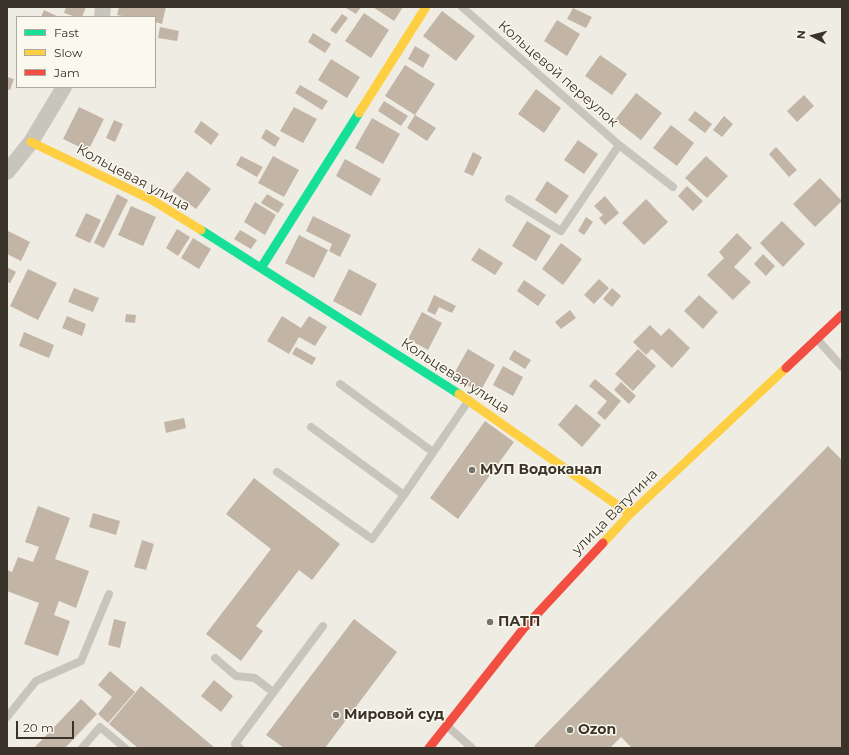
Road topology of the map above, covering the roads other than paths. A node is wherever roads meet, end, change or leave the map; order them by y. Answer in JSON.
{"nodes":[{"id":1,"x":426,"y":7,"type":"edge"},
{"id":2,"x":462,"y":7,"type":"edge"},
{"id":3,"x":63,"y":88,"type":"edge"},
{"id":4,"x":31,"y":142,"type":"junction"},
{"id":5,"x":619,"y":145,"type":"junction"},
{"id":6,"x":7,"y":172,"type":"edge"},
{"id":7,"x":673,"y":187,"type":"dead end"},
{"id":8,"x":509,"y":199,"type":"dead end"},
{"id":9,"x":261,"y":268,"type":"junction"},
{"id":10,"x":842,"y":315,"type":"edge"},
{"id":11,"x":816,"y":338,"type":"junction"},
{"id":12,"x":842,"y":367,"type":"edge"},
{"id":13,"x":340,"y":384,"type":"dead end"},
{"id":14,"x":469,"y":400,"type":"junction"},
{"id":15,"x":311,"y":426,"type":"dead end"},
{"id":16,"x":433,"y":452,"type":"junction"},
{"id":17,"x":277,"y":472,"type":"dead end"},
{"id":18,"x":404,"y":495,"type":"junction"},
{"id":19,"x":630,"y":514,"type":"junction"},
{"id":20,"x":109,"y":594,"type":"dead end"},
{"id":21,"x":323,"y":626,"type":"dead end"},
{"id":22,"x":215,"y":658,"type":"dead end"},
{"id":23,"x":273,"y":692,"type":"junction"},
{"id":24,"x":7,"y":717,"type":"edge"},
{"id":25,"x":446,"y":726,"type":"junction"},
{"id":26,"x":82,"y":748,"type":"edge"},
{"id":27,"x":125,"y":748,"type":"edge"},
{"id":28,"x":240,"y":748,"type":"edge"},
{"id":29,"x":429,"y":748,"type":"edge"},
{"id":30,"x":472,"y":748,"type":"edge"}],
"edges":[{"from":1,"to":9,"type":"street"},
{"from":2,"to":5,"type":"lane","name":"Кольцевой переулок"},
{"from":3,"to":4,"type":"street"},
{"from":4,"to":6,"type":"street"},
{"from":4,"to":9,"type":"street","name":"Кольцевая улица"},
{"from":5,"to":7,"type":"lane","name":"Кольцевой переулок"},
{"from":5,"to":8,"type":"lane","name":"Кольцевой переулок"},
{"from":9,"to":14,"type":"street","name":"Кольцевая улица"},
{"from":10,"to":11,"type":"street","name":"улица Ватутина"},
{"from":11,"to":12,"type":"lane"},
{"from":11,"to":19,"type":"street","name":"улица Ватутина"},
{"from":13,"to":16,"type":"lane"},
{"from":14,"to":16,"type":"lane"},
{"from":14,"to":19,"type":"street","name":"Кольцевая улица"},
{"from":15,"to":18,"type":"lane"},
{"from":16,"to":18,"type":"lane"},
{"from":17,"to":18,"type":"lane"},
{"from":19,"to":25,"type":"street","name":"улица Ватутина"},
{"from":20,"to":24,"type":"lane"},
{"from":21,"to":23,"type":"lane"},
{"from":22,"to":23,"type":"lane"},
{"from":23,"to":28,"type":"lane"},
{"from":25,"to":29,"type":"street","name":"улица Ватутина"},
{"from":25,"to":30,"type":"lane"},
{"from":26,"to":27,"type":"lane"}]}
